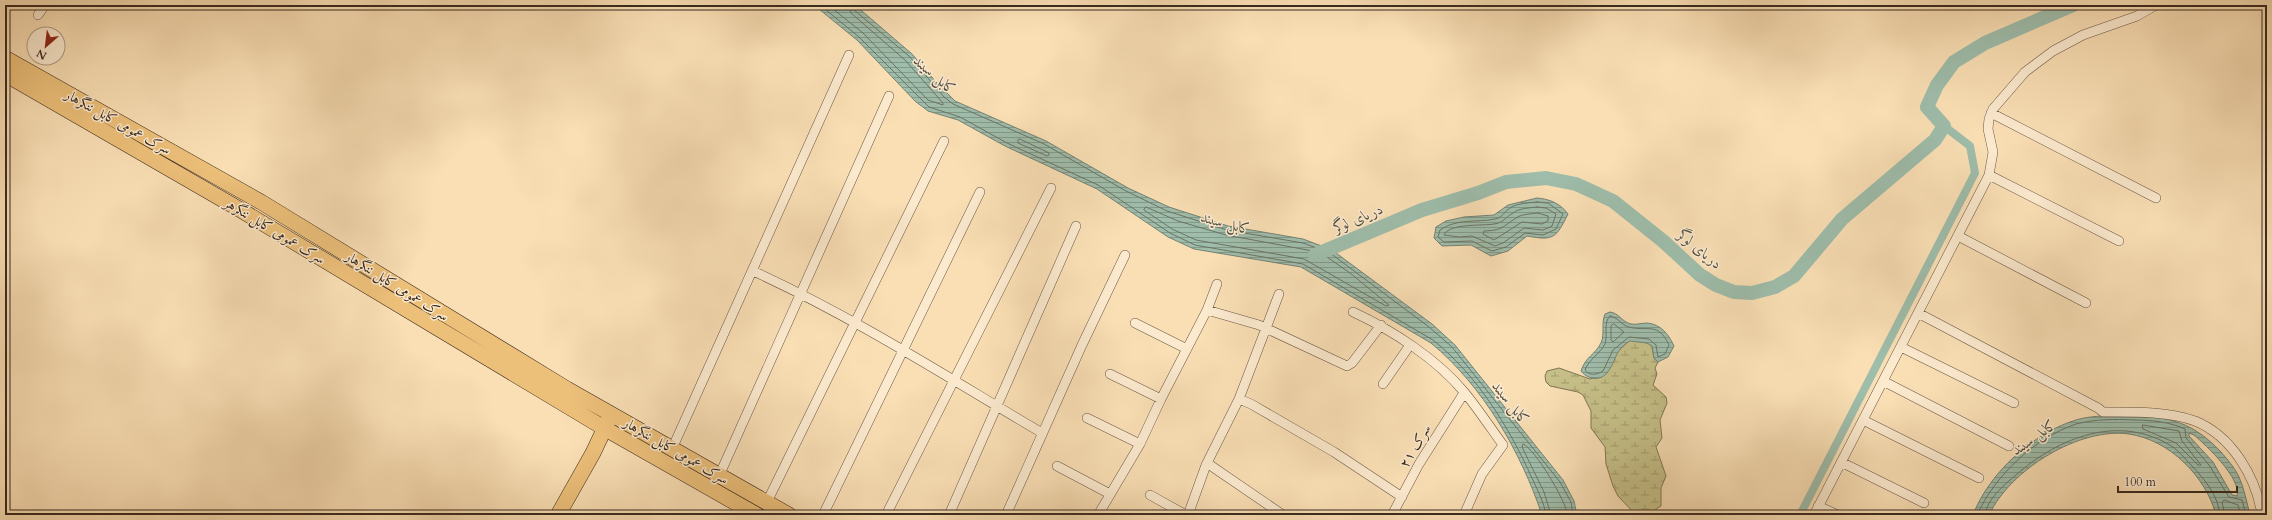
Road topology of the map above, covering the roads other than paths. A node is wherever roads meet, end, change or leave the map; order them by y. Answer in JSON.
{"nodes":[{"id":1,"x":45,"y":5,"type":"edge"},
{"id":2,"x":2156,"y":5,"type":"edge"},
{"id":3,"x":38,"y":15,"type":"dead end"},
{"id":4,"x":849,"y":55,"type":"dead end"},
{"id":5,"x":5,"y":58,"type":"edge"},
{"id":6,"x":5,"y":74,"type":"edge"},
{"id":7,"x":889,"y":96,"type":"dead end"},
{"id":8,"x":1991,"y":113,"type":"junction"},
{"id":9,"x":944,"y":141,"type":"dead end"},
{"id":10,"x":1989,"y":175,"type":"junction"},
{"id":11,"x":1051,"y":188,"type":"dead end"},
{"id":12,"x":980,"y":192,"type":"dead end"},
{"id":13,"x":2156,"y":198,"type":"dead end"},
{"id":14,"x":1076,"y":226,"type":"dead end"},
{"id":15,"x":1958,"y":236,"type":"junction"},
{"id":16,"x":2119,"y":241,"type":"dead end"},
{"id":17,"x":1125,"y":255,"type":"dead end"},
{"id":18,"x":753,"y":271,"type":"junction"},
{"id":19,"x":1217,"y":284,"type":"dead end"},
{"id":20,"x":800,"y":292,"type":"junction"},
{"id":21,"x":1279,"y":294,"type":"dead end"},
{"id":22,"x":2086,"y":303,"type":"dead end"},
{"id":23,"x":1207,"y":310,"type":"junction"},
{"id":24,"x":1353,"y":312,"type":"dead end"},
{"id":25,"x":1918,"y":313,"type":"junction"},
{"id":26,"x":855,"y":322,"type":"junction"},
{"id":27,"x":1135,"y":323,"type":"dead end"},
{"id":28,"x":1381,"y":325,"type":"junction"},
{"id":29,"x":1265,"y":328,"type":"junction"},
{"id":30,"x":1410,"y":345,"type":"junction"},
{"id":31,"x":1901,"y":347,"type":"junction"},
{"id":32,"x":902,"y":348,"type":"junction"},
{"id":33,"x":1187,"y":349,"type":"junction"},
{"id":34,"x":1110,"y":374,"type":"dead end"},
{"id":35,"x":954,"y":379,"type":"junction"},
{"id":36,"x":1883,"y":380,"type":"junction"},
{"id":37,"x":1382,"y":384,"type":"dead end"},
{"id":38,"x":1464,"y":393,"type":"junction"},
{"id":39,"x":1160,"y":399,"type":"junction"},
{"id":40,"x":1239,"y":399,"type":"junction"},
{"id":41,"x":2014,"y":403,"type":"dead end"},
{"id":42,"x":998,"y":407,"type":"junction"},
{"id":43,"x":612,"y":415,"type":"junction"},
{"id":44,"x":1086,"y":418,"type":"dead end"},
{"id":45,"x":1863,"y":420,"type":"junction"},
{"id":46,"x":604,"y":428,"type":"junction"},
{"id":47,"x":1042,"y":433,"type":"junction"},
{"id":48,"x":1140,"y":444,"type":"junction"},
{"id":49,"x":2009,"y":446,"type":"dead end"},
{"id":50,"x":672,"y":449,"type":"junction"},
{"id":51,"x":1841,"y":462,"type":"junction"},
{"id":52,"x":1207,"y":463,"type":"junction"},
{"id":53,"x":1057,"y":466,"type":"dead end"},
{"id":54,"x":719,"y":476,"type":"junction"},
{"id":55,"x":1979,"y":478,"type":"dead end"},
{"id":56,"x":1110,"y":494,"type":"junction"},
{"id":57,"x":1150,"y":495,"type":"dead end"},
{"id":58,"x":1402,"y":497,"type":"junction"},
{"id":59,"x":767,"y":502,"type":"junction"},
{"id":60,"x":1924,"y":503,"type":"dead end"},
{"id":61,"x":1818,"y":506,"type":"junction"},
{"id":62,"x":558,"y":515,"type":"edge"},
{"id":63,"x":757,"y":515,"type":"edge"},
{"id":64,"x":789,"y":515,"type":"edge"},
{"id":65,"x":823,"y":515,"type":"edge"},
{"id":66,"x":886,"y":515,"type":"edge"},
{"id":67,"x":949,"y":515,"type":"edge"},
{"id":68,"x":1006,"y":515,"type":"edge"},
{"id":69,"x":1098,"y":515,"type":"edge"},
{"id":70,"x":1187,"y":515,"type":"edge"},
{"id":71,"x":1283,"y":515,"type":"edge"},
{"id":72,"x":1392,"y":515,"type":"edge"},
{"id":73,"x":1464,"y":515,"type":"edge"},
{"id":74,"x":1814,"y":515,"type":"edge"},
{"id":75,"x":1838,"y":515,"type":"edge"},
{"id":76,"x":2262,"y":515,"type":"edge"}],
"edges":[{"from":1,"to":3,"type":"street"},
{"from":2,"to":8,"type":"street"},
{"from":4,"to":18,"type":"street"},
{"from":5,"to":43,"type":"highway","name":"سرک عمومی کابل ننگرهار"},
{"from":6,"to":46,"type":"highway","name":"سرک عمومی کابل ننگرهر"},
{"from":7,"to":20,"type":"street"},
{"from":8,"to":10,"type":"street"},
{"from":8,"to":13,"type":"street"},
{"from":9,"to":26,"type":"street"},
{"from":10,"to":15,"type":"street"},
{"from":10,"to":16,"type":"street"},
{"from":11,"to":35,"type":"street"},
{"from":12,"to":32,"type":"street"},
{"from":14,"to":42,"type":"street"},
{"from":15,"to":22,"type":"street"},
{"from":15,"to":25,"type":"street"},
{"from":17,"to":47,"type":"street"},
{"from":18,"to":20,"type":"street"},
{"from":18,"to":50,"type":"street"},
{"from":19,"to":23,"type":"street"},
{"from":20,"to":26,"type":"street"},
{"from":20,"to":54,"type":"street"},
{"from":21,"to":29,"type":"street"},
{"from":23,"to":29,"type":"street"},
{"from":23,"to":33,"type":"street"},
{"from":24,"to":28,"type":"street"},
{"from":25,"to":31,"type":"street"},
{"from":25,"to":76,"type":"street"},
{"from":26,"to":32,"type":"street"},
{"from":26,"to":59,"type":"street"},
{"from":27,"to":33,"type":"street"},
{"from":28,"to":29,"type":"street"},
{"from":28,"to":30,"type":"street"},
{"from":29,"to":40,"type":"street"},
{"from":30,"to":37,"type":"street"},
{"from":30,"to":38,"type":"street"},
{"from":31,"to":36,"type":"street"},
{"from":31,"to":41,"type":"street"},
{"from":32,"to":35,"type":"street"},
{"from":32,"to":65,"type":"street"},
{"from":33,"to":39,"type":"street"},
{"from":34,"to":39,"type":"street"},
{"from":35,"to":42,"type":"street"},
{"from":35,"to":66,"type":"street"},
{"from":36,"to":45,"type":"street"},
{"from":36,"to":49,"type":"street"},
{"from":38,"to":58,"type":"street","name":"سرک ۲۱"},
{"from":38,"to":73,"type":"street"},
{"from":39,"to":48,"type":"street"},
{"from":40,"to":52,"type":"street"},
{"from":40,"to":58,"type":"street"},
{"from":42,"to":47,"type":"street"},
{"from":42,"to":67,"type":"street"},
{"from":43,"to":46,"type":"highway"},
{"from":43,"to":50,"type":"highway","name":"سرک عمومی کابل ننگرهار"},
{"from":44,"to":48,"type":"street"},
{"from":45,"to":51,"type":"street"},
{"from":45,"to":55,"type":"street"},
{"from":46,"to":62,"type":"highway"},
{"from":46,"to":63,"type":"highway","name":"سرک عمومی کابل ننگرهار"},
{"from":47,"to":68,"type":"street"},
{"from":48,"to":56,"type":"street"},
{"from":50,"to":54,"type":"highway","name":"سرک عمومی کابل ننگرهار"},
{"from":51,"to":60,"type":"street"},
{"from":51,"to":61,"type":"street"},
{"from":52,"to":70,"type":"street"},
{"from":52,"to":71,"type":"street"},
{"from":53,"to":56,"type":"street"},
{"from":54,"to":59,"type":"highway","name":"سرک عمومی کابل ننگرهار"},
{"from":56,"to":69,"type":"street"},
{"from":57,"to":70,"type":"street"},
{"from":58,"to":72,"type":"street","name":"سرک ۲۱"},
{"from":59,"to":64,"type":"highway","name":"سرک عمومی کابل ننگرهار"},
{"from":61,"to":74,"type":"street"},
{"from":61,"to":75,"type":"street"}]}
